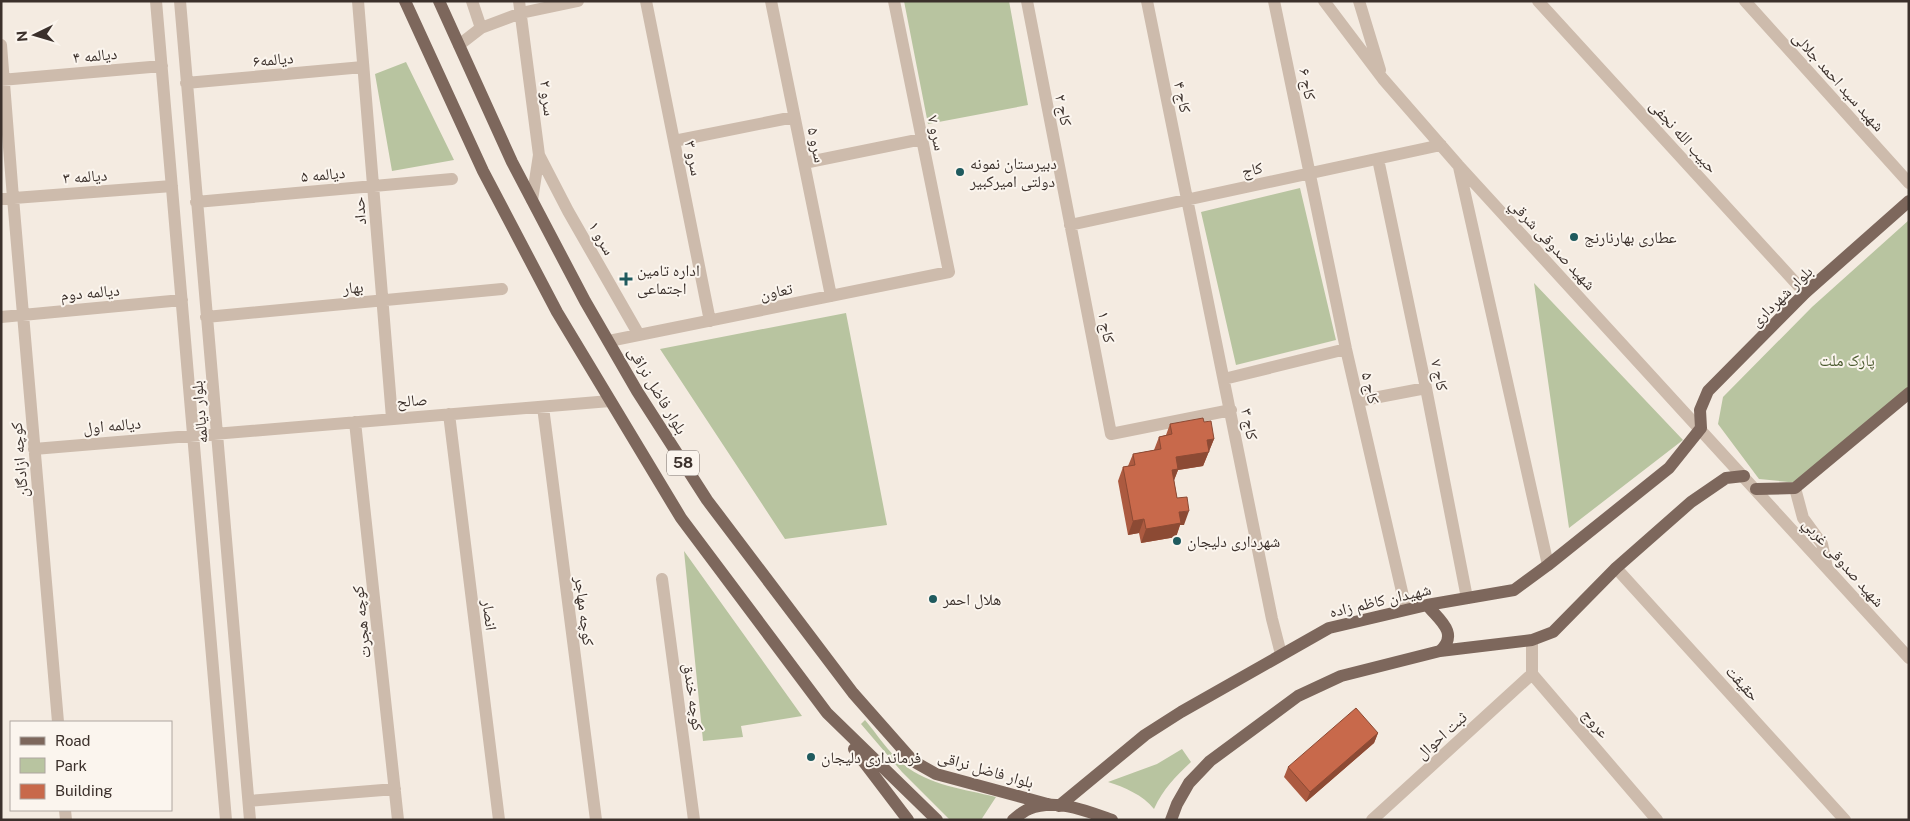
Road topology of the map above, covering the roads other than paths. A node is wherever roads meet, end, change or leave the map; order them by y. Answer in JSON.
{"nodes":[{"id":1,"x":156,"y":1,"type":"edge"},
{"id":2,"x":180,"y":1,"type":"edge"},
{"id":3,"x":358,"y":1,"type":"edge"},
{"id":4,"x":406,"y":1,"type":"edge"},
{"id":5,"x":439,"y":1,"type":"edge"},
{"id":6,"x":472,"y":1,"type":"edge"},
{"id":7,"x":578,"y":1,"type":"edge"},
{"id":8,"x":646,"y":1,"type":"edge"},
{"id":9,"x":771,"y":1,"type":"edge"},
{"id":10,"x":894,"y":1,"type":"edge"},
{"id":11,"x":1027,"y":1,"type":"edge"},
{"id":12,"x":1147,"y":1,"type":"edge"},
{"id":13,"x":1274,"y":1,"type":"edge"},
{"id":14,"x":1324,"y":1,"type":"edge"},
{"id":15,"x":1359,"y":1,"type":"edge"},
{"id":16,"x":1538,"y":1,"type":"edge"},
{"id":17,"x":1745,"y":1,"type":"edge"},
{"id":18,"x":520,"y":7,"type":"edge"},
{"id":19,"x":481,"y":28,"type":"junction"},
{"id":20,"x":1,"y":45,"type":"edge"},
{"id":21,"x":459,"y":45,"type":"junction"},
{"id":22,"x":162,"y":66,"type":"junction"},
{"id":23,"x":363,"y":67,"type":"junction"},
{"id":24,"x":1383,"y":79,"type":"junction"},
{"id":25,"x":3,"y":80,"type":"edge"},
{"id":26,"x":186,"y":83,"type":"junction"},
{"id":27,"x":794,"y":117,"type":"junction"},
{"id":28,"x":922,"y":139,"type":"junction"},
{"id":29,"x":674,"y":142,"type":"junction"},
{"id":30,"x":1441,"y":145,"type":"junction"},
{"id":31,"x":539,"y":155,"type":"junction"},
{"id":32,"x":1378,"y":159,"type":"junction"},
{"id":33,"x":804,"y":163,"type":"junction"},
{"id":34,"x":1458,"y":165,"type":"junction"},
{"id":35,"x":1309,"y":174,"type":"junction"},
{"id":36,"x":452,"y":180,"type":"dead end"},
{"id":37,"x":1909,"y":183,"type":"edge"},
{"id":38,"x":172,"y":186,"type":"junction"},
{"id":39,"x":373,"y":186,"type":"junction"},
{"id":40,"x":7,"y":198,"type":"edge"},
{"id":41,"x":532,"y":200,"type":"junction"},
{"id":42,"x":1187,"y":200,"type":"junction"},
{"id":43,"x":1909,"y":200,"type":"edge"},
{"id":44,"x":196,"y":202,"type":"junction"},
{"id":45,"x":1070,"y":225,"type":"junction"},
{"id":46,"x":949,"y":272,"type":"joint"},
{"id":47,"x":502,"y":290,"type":"dead end"},
{"id":48,"x":1805,"y":293,"type":"junction"},
{"id":49,"x":831,"y":296,"type":"junction"},
{"id":50,"x":182,"y":300,"type":"junction"},
{"id":51,"x":382,"y":301,"type":"junction"},
{"id":52,"x":23,"y":315,"type":"junction"},
{"id":53,"x":1,"y":316,"type":"edge"},
{"id":54,"x":206,"y":317,"type":"junction"},
{"id":55,"x":710,"y":321,"type":"junction"},
{"id":56,"x":639,"y":335,"type":"junction"},
{"id":57,"x":609,"y":341,"type":"junction"},
{"id":58,"x":1346,"y":350,"type":"junction"},
{"id":59,"x":1224,"y":379,"type":"junction"},
{"id":60,"x":1426,"y":388,"type":"junction"},
{"id":61,"x":1907,"y":398,"type":"edge"},
{"id":62,"x":610,"y":401,"type":"junction"},
{"id":63,"x":1358,"y":401,"type":"junction"},
{"id":64,"x":543,"y":407,"type":"junction"},
{"id":65,"x":1231,"y":410,"type":"junction"},
{"id":66,"x":448,"y":414,"type":"junction"},
{"id":67,"x":392,"y":418,"type":"junction"},
{"id":68,"x":355,"y":422,"type":"junction"},
{"id":69,"x":1701,"y":428,"type":"junction"},
{"id":70,"x":217,"y":432,"type":"junction"},
{"id":71,"x":194,"y":435,"type":"junction"},
{"id":72,"x":34,"y":448,"type":"junction"},
{"id":73,"x":1744,"y":476,"type":"junction"},
{"id":74,"x":1756,"y":488,"type":"junction"},
{"id":75,"x":1795,"y":488,"type":"junction"},
{"id":76,"x":1548,"y":565,"type":"junction"},
{"id":77,"x":1616,"y":568,"type":"junction"},
{"id":78,"x":1827,"y":568,"type":"junction"},
{"id":79,"x":662,"y":579,"type":"dead end"},
{"id":80,"x":1468,"y":598,"type":"junction"},
{"id":81,"x":1427,"y":605,"type":"junction"},
{"id":82,"x":1406,"y":609,"type":"junction"},
{"id":83,"x":1532,"y":640,"type":"junction"},
{"id":84,"x":1440,"y":651,"type":"junction"},
{"id":85,"x":1281,"y":654,"type":"junction"},
{"id":86,"x":1909,"y":658,"type":"edge"},
{"id":87,"x":1532,"y":674,"type":"junction"},
{"id":88,"x":827,"y":713,"type":"junction"},
{"id":89,"x":58,"y":721,"type":"edge"},
{"id":90,"x":395,"y":789,"type":"junction"},
{"id":91,"x":249,"y":801,"type":"junction"},
{"id":92,"x":1055,"y":805,"type":"junction"},
{"id":93,"x":226,"y":820,"type":"edge"},
{"id":94,"x":250,"y":820,"type":"edge"},
{"id":95,"x":398,"y":820,"type":"edge"},
{"id":96,"x":499,"y":820,"type":"edge"},
{"id":97,"x":596,"y":820,"type":"edge"},
{"id":98,"x":694,"y":820,"type":"edge"},
{"id":99,"x":908,"y":820,"type":"edge"},
{"id":100,"x":936,"y":820,"type":"edge"},
{"id":101,"x":1013,"y":820,"type":"edge"},
{"id":102,"x":1112,"y":820,"type":"edge"},
{"id":103,"x":1171,"y":820,"type":"edge"},
{"id":104,"x":1372,"y":820,"type":"edge"},
{"id":105,"x":1657,"y":820,"type":"edge"},
{"id":106,"x":1846,"y":820,"type":"edge"}],
"edges":[{"from":1,"to":22,"type":"street","name":"بلوار دیالمه"},
{"from":2,"to":26,"type":"street","name":"بلوار دیالمه"},
{"from":3,"to":23,"type":"street","name":"حداد"},
{"from":4,"to":62,"type":"main road","number":"58"},
{"from":5,"to":21,"type":"main road","name":"بلوار فاضل نراقی","number":"58"},
{"from":6,"to":19,"type":"street"},
{"from":7,"to":18,"type":"street"},
{"from":8,"to":29,"type":"street","name":"سرو ۳"},
{"from":9,"to":27,"type":"street","name":"سرو ۵"},
{"from":10,"to":28,"type":"street","name":"سرو ۷"},
{"from":11,"to":45,"type":"street","name":"کاج ۲"},
{"from":12,"to":42,"type":"street","name":"کاج ۴"},
{"from":13,"to":35,"type":"street","name":"کاج ۶"},
{"from":14,"to":24,"type":"street","name":"شهید صدوقی شرقي"},
{"from":15,"to":24,"type":"street","name":"شهید صدوقی شرقي"},
{"from":16,"to":48,"type":"street","name":"حبیب الله نجفی"},
{"from":17,"to":37,"type":"street","name":"شهید سید احمد جلالی"},
{"from":18,"to":19,"type":"street"},
{"from":18,"to":31,"type":"street","name":"سرو ۲"},
{"from":19,"to":21,"type":"street"},
{"from":20,"to":25,"type":"street","name":"کوچه ازادگان"},
{"from":21,"to":41,"type":"main road","name":"بلوار فاضل نراقی","number":"58"},
{"from":22,"to":25,"type":"street","name":"دیالمه ۴"},
{"from":22,"to":38,"type":"street","name":"بلوار دیالمه"},
{"from":23,"to":26,"type":"street","name":"دیالمه۶"},
{"from":23,"to":39,"type":"street","name":"حداد"},
{"from":24,"to":30,"type":"street","name":"شهید صدوقی شرقي"},
{"from":25,"to":40,"type":"street","name":"کوچه ازادگان"},
{"from":26,"to":44,"type":"street","name":"بلوار دیالمه"},
{"from":27,"to":29,"type":"street"},
{"from":27,"to":33,"type":"street","name":"سرو ۵"},
{"from":28,"to":33,"type":"street"},
{"from":28,"to":46,"type":"street","name":"سرو ۷"},
{"from":29,"to":55,"type":"street","name":"سرو ۳"},
{"from":30,"to":32,"type":"street","name":"کاج"},
{"from":30,"to":34,"type":"street","name":"شهید صدوقی شرقي"},
{"from":31,"to":41,"type":"street","name":"سرو ۲"},
{"from":31,"to":56,"type":"street","name":"سرو ۱"},
{"from":32,"to":35,"type":"street","name":"کاج"},
{"from":32,"to":60,"type":"street","name":"کاج ۷"},
{"from":33,"to":49,"type":"street","name":"سرو ۵"},
{"from":34,"to":69,"type":"street","name":"شهید صدوقی شرقي"},
{"from":34,"to":76,"type":"street"},
{"from":35,"to":42,"type":"street","name":"کاج"},
{"from":35,"to":58,"type":"street","name":"کاج ۵"},
{"from":36,"to":39,"type":"street","name":"دیالمه ۵"},
{"from":38,"to":40,"type":"street","name":"دیالمه ۳"},
{"from":38,"to":50,"type":"street","name":"بلوار دیالمه"},
{"from":39,"to":44,"type":"street","name":"دیالمه ۵"},
{"from":39,"to":51,"type":"street","name":"حداد"},
{"from":40,"to":52,"type":"street","name":"کوچه ازادگان"},
{"from":41,"to":57,"type":"main road","name":"بلوار فاضل نراقی","number":"58"},
{"from":42,"to":45,"type":"street","name":"کاج"},
{"from":42,"to":59,"type":"street","name":"کاج ۳"},
{"from":43,"to":48,"type":"main road","name":"بلوار شهرداری"},
{"from":44,"to":54,"type":"street","name":"بلوار دیالمه"},
{"from":45,"to":65,"type":"street","name":"کاج ۱"},
{"from":46,"to":49,"type":"street","name":"تعاون"},
{"from":47,"to":51,"type":"street","name":"بهار"},
{"from":48,"to":69,"type":"main road","name":"بلوار شهرداری"},
{"from":49,"to":55,"type":"street","name":"تعاون"},
{"from":50,"to":52,"type":"street","name":"دیالمه دوم"},
{"from":50,"to":71,"type":"street","name":"بلوار دیالمه"},
{"from":51,"to":54,"type":"street","name":"بهار"},
{"from":51,"to":67,"type":"street","name":"حداد"},
{"from":52,"to":53,"type":"street","name":"دیالمه دوم"},
{"from":52,"to":72,"type":"street","name":"کوچه ازادگان"},
{"from":54,"to":70,"type":"street","name":"بلوار دیالمه"},
{"from":55,"to":56,"type":"street","name":"تعاون"},
{"from":56,"to":57,"type":"street","name":"تعاون"},
{"from":57,"to":92,"type":"main road","name":"بلوار فاضل نراقی","number":"58"},
{"from":58,"to":59,"type":"street"},
{"from":58,"to":63,"type":"street","name":"کاج ۵"},
{"from":59,"to":65,"type":"street","name":"کاج ۳"},
{"from":60,"to":63,"type":"street"},
{"from":60,"to":80,"type":"street","name":"کاج ۷"},
{"from":61,"to":75,"type":"main road"},
{"from":62,"to":64,"type":"street","name":"صالح"},
{"from":62,"to":88,"type":"main road","number":"58"},
{"from":63,"to":82,"type":"street","name":"کاج ۵"},
{"from":64,"to":66,"type":"street","name":"صالح"},
{"from":64,"to":97,"type":"street","name":"کوچه مهاجر"},
{"from":65,"to":85,"type":"street","name":"کاج ۳"},
{"from":66,"to":67,"type":"street","name":"صالح"},
{"from":66,"to":96,"type":"street","name":"انصار"},
{"from":67,"to":68,"type":"street","name":"صالح"},
{"from":68,"to":70,"type":"street","name":"صالح"},
{"from":68,"to":90,"type":"street","name":"کوچه هجرت"},
{"from":69,"to":73,"type":"street","name":"شهید صدوقی شرقي"},
{"from":69,"to":76,"type":"main road","name":"شهیدان کاظم زاده"},
{"from":70,"to":71,"type":"street","name":"دیالمه اول"},
{"from":70,"to":91,"type":"street","name":"بلوار دیالمه"},
{"from":71,"to":72,"type":"street","name":"دیالمه اول"},
{"from":71,"to":93,"type":"street","name":"بلوار دیالمه"},
{"from":72,"to":89,"type":"street","name":"کوچه ازادگان"},
{"from":73,"to":74,"type":"street","name":"شهید صدوقی غربي"},
{"from":73,"to":77,"type":"main road"},
{"from":74,"to":75,"type":"main road"},
{"from":74,"to":78,"type":"street","name":"شهید صدوقی غربي"},
{"from":75,"to":78,"type":"street"},
{"from":76,"to":80,"type":"main road","name":"شهیدان کاظم زاده"},
{"from":77,"to":83,"type":"main road"},
{"from":77,"to":106,"type":"street","name":"حقیقت"},
{"from":78,"to":86,"type":"street","name":"شهید صدوقی غربي"},
{"from":79,"to":98,"type":"street","name":"کوچه خندق"},
{"from":80,"to":81,"type":"main road","name":"شهیدان کاظم زاده"},
{"from":81,"to":82,"type":"main road","name":"شهیدان کاظم زاده"},
{"from":81,"to":84,"type":"main road"},
{"from":82,"to":85,"type":"main road","name":"شهیدان کاظم زاده"},
{"from":83,"to":84,"type":"main road"},
{"from":83,"to":87,"type":"street"},
{"from":84,"to":103,"type":"main road"},
{"from":85,"to":92,"type":"main road","name":"شهیدان کاظم زاده"},
{"from":87,"to":104,"type":"street","name":"ثبت احوال"},
{"from":87,"to":105,"type":"street","name":"عروج"},
{"from":88,"to":99,"type":"main road"},
{"from":88,"to":100,"type":"main road","number":"58"},
{"from":90,"to":91,"type":"street"},
{"from":90,"to":95,"type":"street","name":"کوچه هجرت"},
{"from":91,"to":94,"type":"street","name":"بلوار دیالمه"},
{"from":92,"to":101,"type":"main road"},
{"from":92,"to":102,"type":"main road","name":"بلوار فاضل نراقی"}]}
